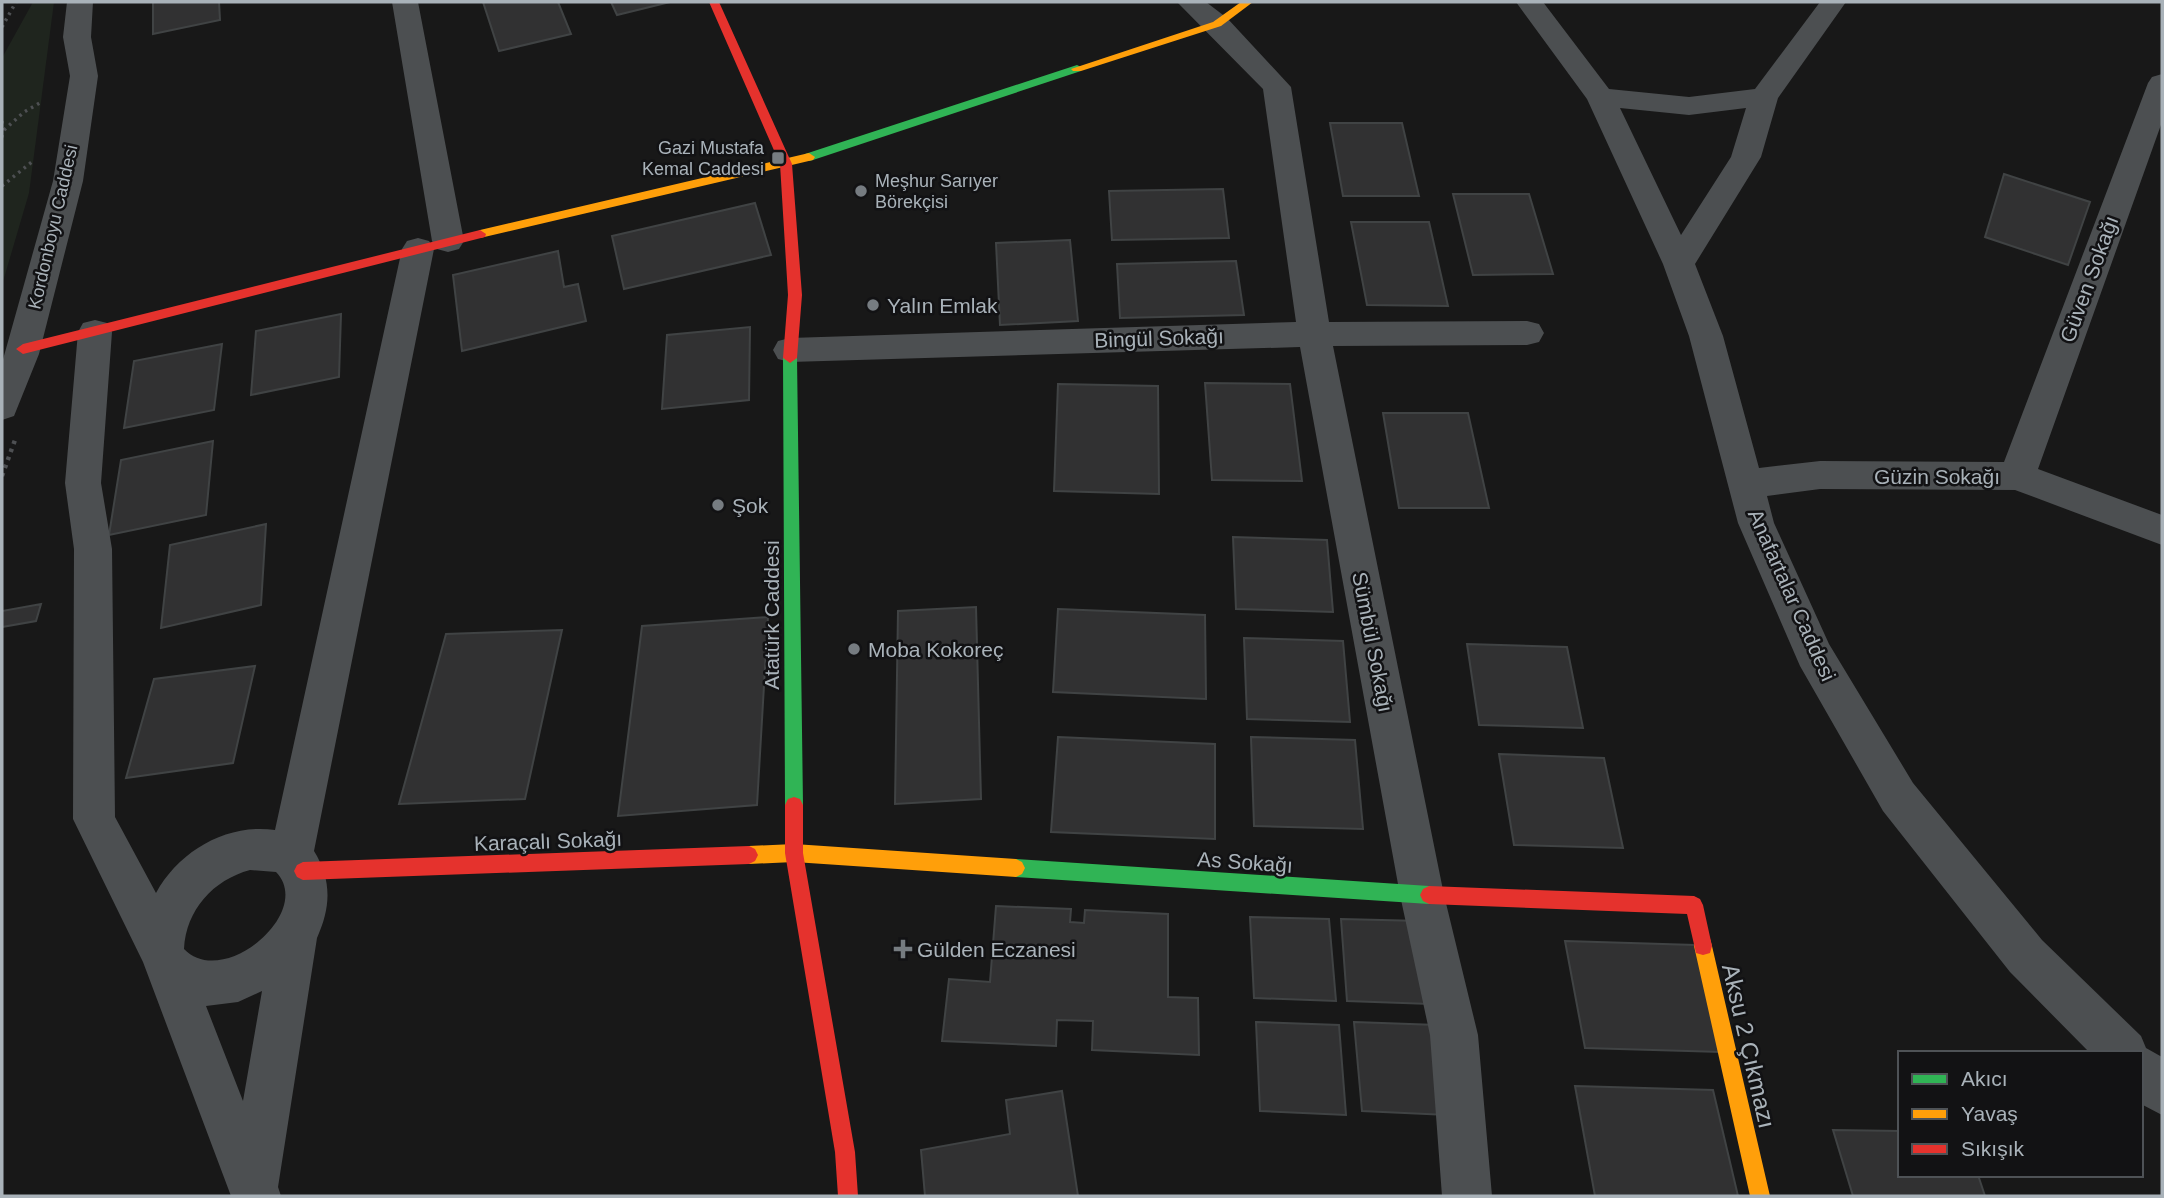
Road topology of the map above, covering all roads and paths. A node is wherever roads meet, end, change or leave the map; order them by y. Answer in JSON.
{"nodes":[{"id":1,"x":16,"y":2,"type":"edge"},
{"id":2,"x":80,"y":2,"type":"edge"},
{"id":3,"x":405,"y":2,"type":"edge"},
{"id":4,"x":714,"y":2,"type":"edge"},
{"id":5,"x":1190,"y":2,"type":"edge"},
{"id":6,"x":1248,"y":2,"type":"edge"},
{"id":7,"x":1530,"y":2,"type":"edge"},
{"id":8,"x":1833,"y":2,"type":"edge"},
{"id":9,"x":1217,"y":24,"type":"junction"},
{"id":10,"x":2,"y":27,"type":"edge"},
{"id":11,"x":2162,"y":83,"type":"edge"},
{"id":12,"x":1600,"y":97,"type":"junction"},
{"id":13,"x":1764,"y":97,"type":"junction"},
{"id":14,"x":2,"y":121,"type":"edge"},
{"id":15,"x":2,"y":138,"type":"edge"},
{"id":16,"x":786,"y":164,"type":"junction"},
{"id":17,"x":433,"y":245,"type":"junction"},
{"id":18,"x":1679,"y":264,"type":"junction"},
{"id":19,"x":95,"y":332,"type":"junction"},
{"id":20,"x":1527,"y":333,"type":"dead end"},
{"id":21,"x":1314,"y":334,"type":"junction"},
{"id":22,"x":23,"y":349,"type":"junction"},
{"id":23,"x":790,"y":350,"type":"junction"},
{"id":24,"x":2,"y":407,"type":"edge"},
{"id":25,"x":2017,"y":476,"type":"junction"},
{"id":26,"x":1745,"y":484,"type":"junction"},
{"id":27,"x":2162,"y":530,"type":"edge"},
{"id":28,"x":794,"y":853,"type":"junction"},
{"id":29,"x":297,"y":864,"type":"junction"},
{"id":30,"x":1422,"y":895,"type":"junction"},
{"id":31,"x":1693,"y":905,"type":"joint"},
{"id":32,"x":295,"y":934,"type":"junction"},
{"id":33,"x":162,"y":952,"type":"junction"},
{"id":34,"x":2122,"y":1051,"type":"edge"},
{"id":35,"x":2143,"y":1072,"type":"edge"},
{"id":36,"x":2162,"y":1091,"type":"edge"},
{"id":37,"x":255,"y":1192,"type":"edge"},
{"id":38,"x":848,"y":1196,"type":"edge"},
{"id":39,"x":1467,"y":1196,"type":"edge"},
{"id":40,"x":1760,"y":1196,"type":"edge"}],
"edges":[{"from":1,"to":10,"type":"path"},
{"from":2,"to":22,"type":"street","name":"Kordonboyu Caddesi"},
{"from":3,"to":17,"type":"street"},
{"from":4,"to":16,"type":"street","name":"Atatürk Caddesi"},
{"from":5,"to":9,"type":"street"},
{"from":6,"to":9,"type":"street"},
{"from":7,"to":12,"type":"street","name":"Anafartalar Caddesi"},
{"from":8,"to":13,"type":"street"},
{"from":9,"to":16,"type":"street"},
{"from":9,"to":21,"type":"street","name":"Sümbül Sokağı"},
{"from":11,"to":25,"type":"street","name":"Güven Sokağı"},
{"from":12,"to":13,"type":"street"},
{"from":12,"to":18,"type":"street","name":"Anafartalar Caddesi"},
{"from":13,"to":18,"type":"street"},
{"from":14,"to":15,"type":"path"},
{"from":16,"to":17,"type":"street"},
{"from":16,"to":23,"type":"street","name":"Atatürk Caddesi"},
{"from":17,"to":19,"type":"street"},
{"from":17,"to":29,"type":"street"},
{"from":18,"to":26,"type":"street","name":"Anafartalar Caddesi"},
{"from":19,"to":22,"type":"street"},
{"from":19,"to":33,"type":"street"},
{"from":20,"to":21,"type":"street","name":"Bingül Sokağı"},
{"from":21,"to":23,"type":"street","name":"Bingül Sokağı"},
{"from":21,"to":30,"type":"street","name":"Sümbül Sokağı"},
{"from":22,"to":24,"type":"street","name":"Kordonboyu Caddesi"},
{"from":23,"to":28,"type":"street","name":"Atatürk Caddesi"},
{"from":25,"to":26,"type":"street","name":"Güzin Sokağı"},
{"from":25,"to":27,"type":"street","name":"Güzin Sokağı"},
{"from":26,"to":34,"type":"street","name":"Anafartalar Caddesi"},
{"from":28,"to":29,"type":"street","name":"Karaçalı Sokağı"},
{"from":28,"to":30,"type":"street","name":"As Sokağı"},
{"from":28,"to":38,"type":"street","name":"Atatürk Caddesi"},
{"from":29,"to":32,"type":"street"},
{"from":29,"to":33,"type":"street"},
{"from":30,"to":31,"type":"street","name":"As Sokağı"},
{"from":30,"to":39,"type":"street","name":"Sümbül Sokağı"},
{"from":31,"to":40,"type":"street","name":"Aksu 2 Çıkmazı"},
{"from":32,"to":33,"type":"street"},
{"from":32,"to":37,"type":"street"},
{"from":33,"to":37,"type":"street"},
{"from":35,"to":36,"type":"street"}]}
